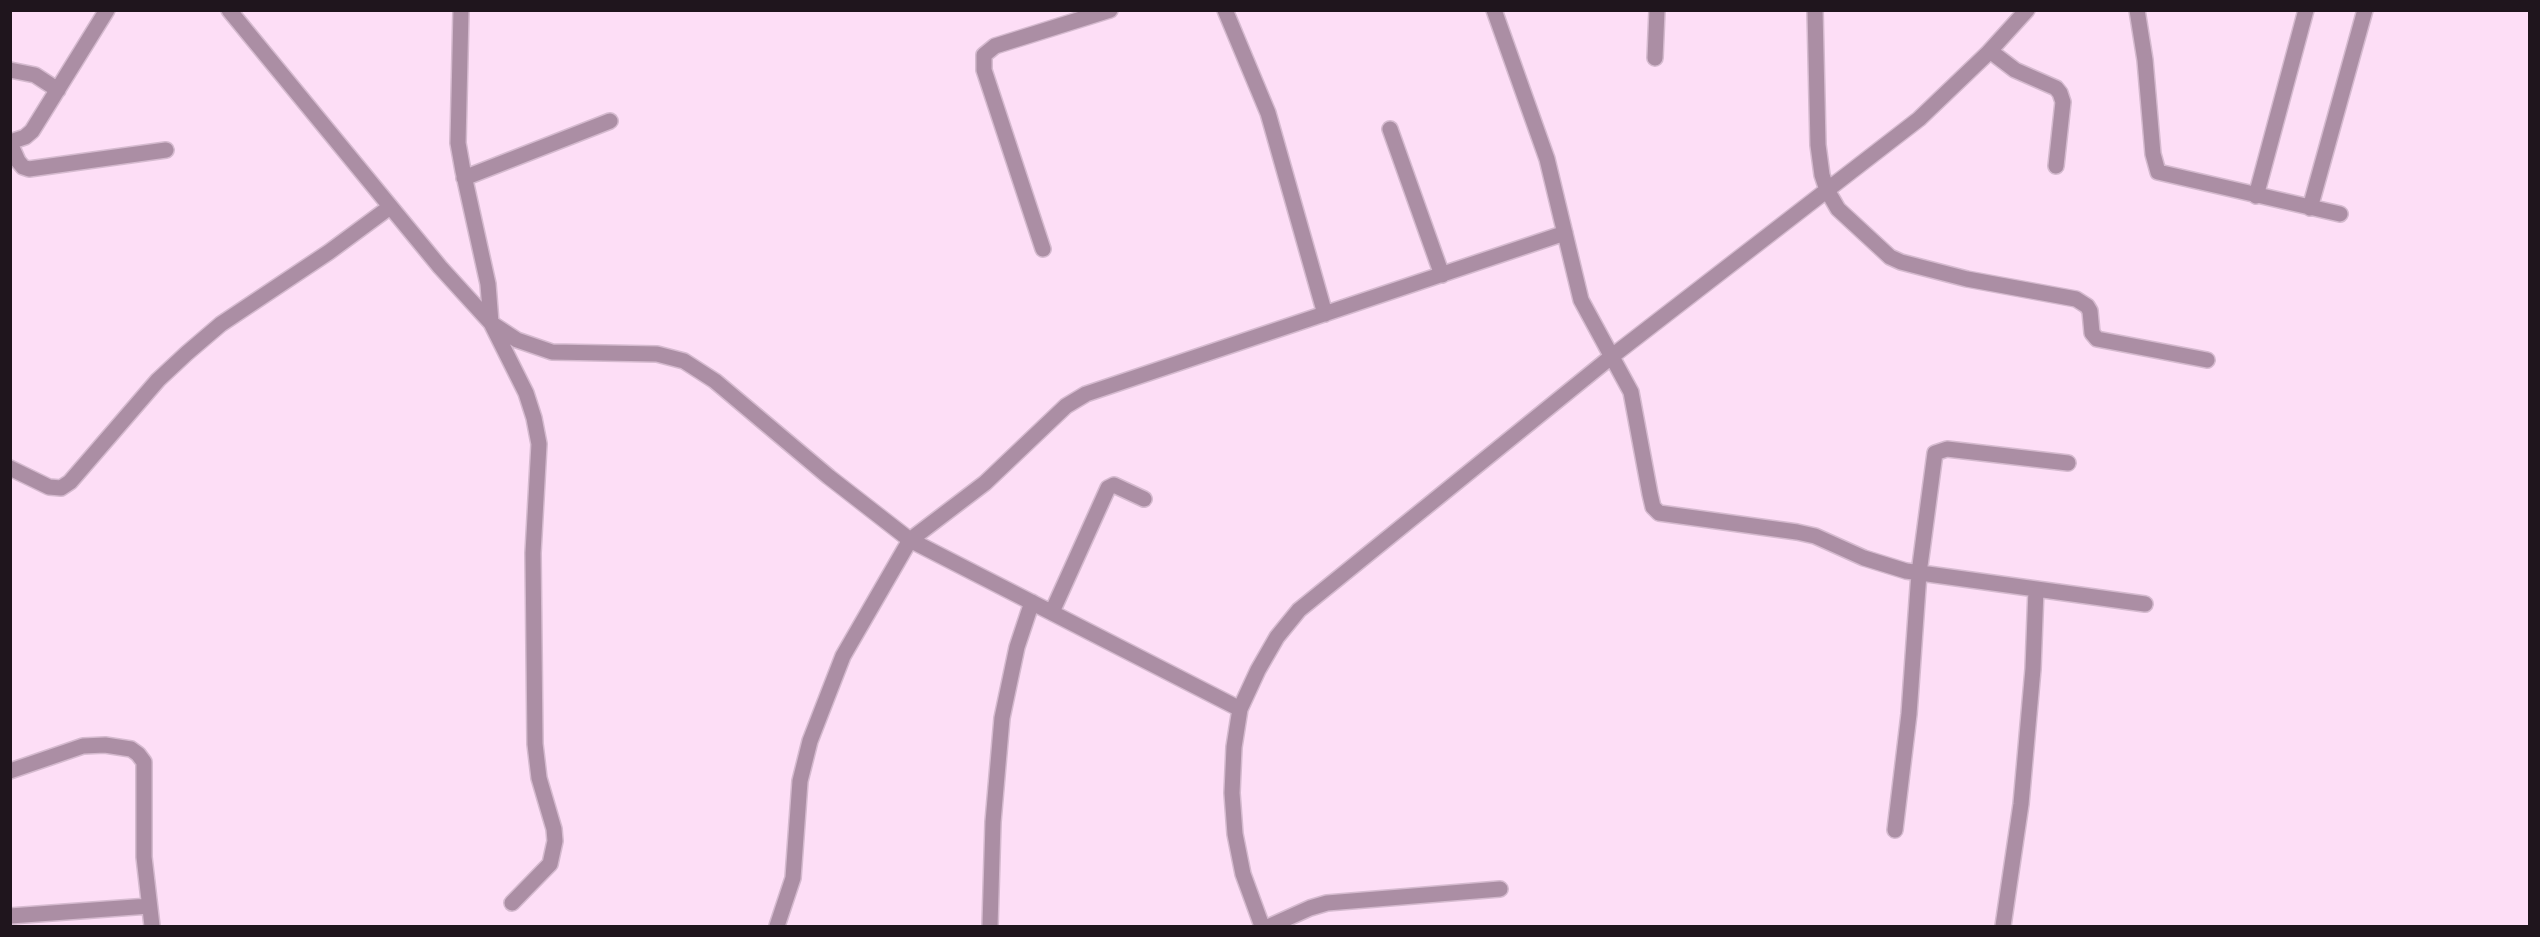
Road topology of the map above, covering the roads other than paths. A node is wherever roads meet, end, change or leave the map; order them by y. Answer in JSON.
{"nodes":[{"id":1,"x":106,"y":10,"type":"edge"},
{"id":2,"x":229,"y":10,"type":"edge"},
{"id":3,"x":461,"y":10,"type":"edge"},
{"id":4,"x":1110,"y":10,"type":"edge"},
{"id":5,"x":1225,"y":10,"type":"edge"},
{"id":6,"x":1494,"y":10,"type":"edge"},
{"id":7,"x":1657,"y":10,"type":"edge"},
{"id":8,"x":1815,"y":10,"type":"edge"},
{"id":9,"x":2027,"y":10,"type":"edge"},
{"id":10,"x":2137,"y":10,"type":"edge"},
{"id":11,"x":2306,"y":10,"type":"edge"},
{"id":12,"x":2365,"y":10,"type":"edge"},
{"id":13,"x":1990,"y":51,"type":"junction"},
{"id":14,"x":1655,"y":58,"type":"dead end"},
{"id":15,"x":10,"y":70,"type":"edge"},
{"id":16,"x":58,"y":90,"type":"junction"},
{"id":17,"x":610,"y":121,"type":"dead end"},
{"id":18,"x":1390,"y":129,"type":"dead end"},
{"id":19,"x":10,"y":142,"type":"edge"},
{"id":20,"x":166,"y":150,"type":"dead end"},
{"id":21,"x":2056,"y":166,"type":"dead end"},
{"id":22,"x":464,"y":177,"type":"junction"},
{"id":23,"x":2256,"y":196,"type":"junction"},
{"id":24,"x":1832,"y":200,"type":"junction"},
{"id":25,"x":390,"y":207,"type":"junction"},
{"id":26,"x":2310,"y":207,"type":"junction"},
{"id":27,"x":2340,"y":214,"type":"dead end"},
{"id":28,"x":1565,"y":233,"type":"junction"},
{"id":29,"x":1042,"y":249,"type":"dead end"},
{"id":30,"x":1442,"y":275,"type":"junction"},
{"id":31,"x":1325,"y":314,"type":"junction"},
{"id":32,"x":491,"y":323,"type":"junction"},
{"id":33,"x":2207,"y":360,"type":"dead end"},
{"id":34,"x":1616,"y":366,"type":"junction"},
{"id":35,"x":2068,"y":463,"type":"dead end"},
{"id":36,"x":10,"y":468,"type":"edge"},
{"id":37,"x":1144,"y":498,"type":"dead end"},
{"id":38,"x":910,"y":540,"type":"junction"},
{"id":39,"x":1919,"y":573,"type":"junction"},
{"id":40,"x":2036,"y":590,"type":"junction"},
{"id":41,"x":1032,"y":602,"type":"junction"},
{"id":42,"x":2145,"y":604,"type":"dead end"},
{"id":43,"x":1052,"y":612,"type":"junction"},
{"id":44,"x":1240,"y":709,"type":"junction"},
{"id":45,"x":10,"y":771,"type":"edge"},
{"id":46,"x":1895,"y":830,"type":"dead end"},
{"id":47,"x":1500,"y":889,"type":"dead end"},
{"id":48,"x":512,"y":903,"type":"dead end"},
{"id":49,"x":149,"y":906,"type":"junction"},
{"id":50,"x":10,"y":916,"type":"edge"},
{"id":51,"x":1279,"y":922,"type":"edge"},
{"id":52,"x":152,"y":927,"type":"edge"},
{"id":53,"x":777,"y":927,"type":"edge"},
{"id":54,"x":990,"y":927,"type":"edge"},
{"id":55,"x":1262,"y":927,"type":"edge"},
{"id":56,"x":2003,"y":927,"type":"edge"}],
"edges":[{"from":1,"to":16,"type":"street"},
{"from":2,"to":25,"type":"street"},
{"from":3,"to":22,"type":"street"},
{"from":4,"to":29,"type":"street"},
{"from":5,"to":31,"type":"street"},
{"from":6,"to":28,"type":"street"},
{"from":7,"to":14,"type":"street"},
{"from":8,"to":24,"type":"street"},
{"from":9,"to":13,"type":"street"},
{"from":10,"to":23,"type":"street"},
{"from":11,"to":23,"type":"street"},
{"from":12,"to":26,"type":"street"},
{"from":13,"to":21,"type":"street"},
{"from":13,"to":24,"type":"street"},
{"from":15,"to":16,"type":"street"},
{"from":16,"to":19,"type":"street"},
{"from":17,"to":22,"type":"street"},
{"from":18,"to":30,"type":"street"},
{"from":19,"to":20,"type":"street"},
{"from":22,"to":32,"type":"street"},
{"from":23,"to":26,"type":"street"},
{"from":24,"to":33,"type":"street"},
{"from":24,"to":34,"type":"street"},
{"from":25,"to":32,"type":"street"},
{"from":25,"to":36,"type":"street"},
{"from":26,"to":27,"type":"street"},
{"from":28,"to":30,"type":"street"},
{"from":28,"to":34,"type":"street"},
{"from":30,"to":31,"type":"street"},
{"from":31,"to":38,"type":"street"},
{"from":32,"to":38,"type":"street"},
{"from":32,"to":48,"type":"street"},
{"from":34,"to":39,"type":"street"},
{"from":34,"to":44,"type":"street"},
{"from":35,"to":39,"type":"street"},
{"from":37,"to":43,"type":"street"},
{"from":38,"to":41,"type":"street"},
{"from":38,"to":53,"type":"street"},
{"from":39,"to":40,"type":"street"},
{"from":39,"to":46,"type":"street"},
{"from":40,"to":42,"type":"street"},
{"from":40,"to":56,"type":"street"},
{"from":41,"to":43,"type":"street"},
{"from":41,"to":54,"type":"street"},
{"from":43,"to":44,"type":"street"},
{"from":44,"to":55,"type":"street"},
{"from":45,"to":49,"type":"street"},
{"from":47,"to":51,"type":"street"},
{"from":49,"to":50,"type":"street"},
{"from":49,"to":52,"type":"street"}]}
